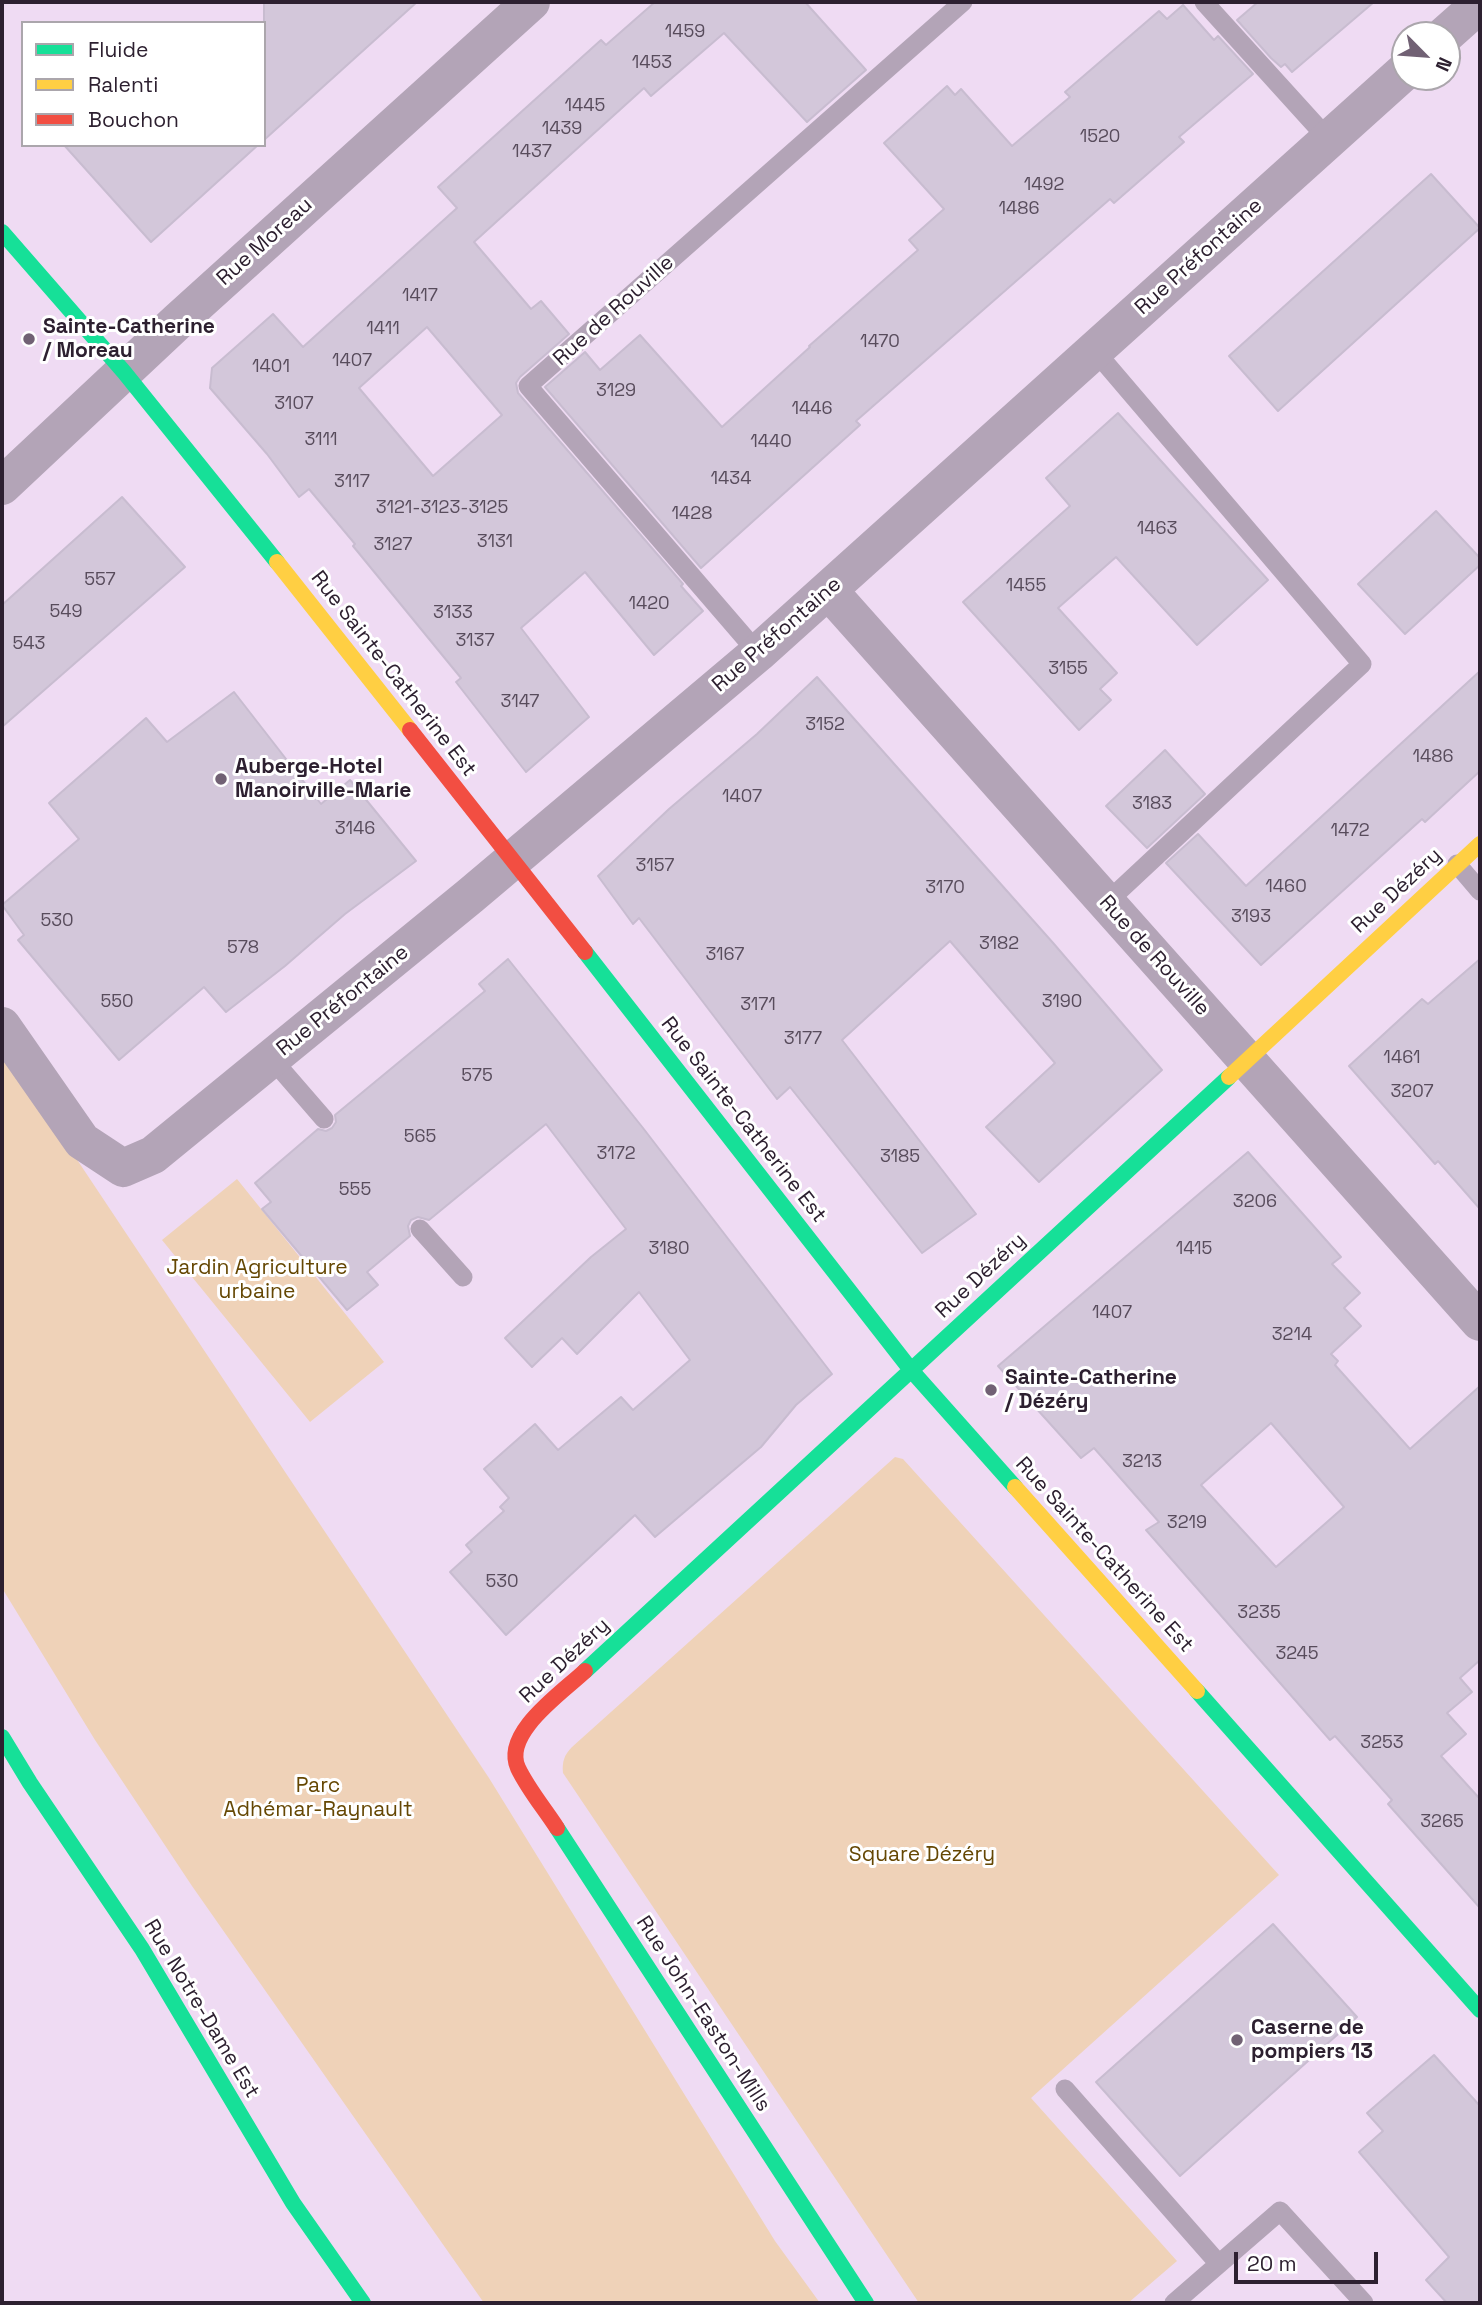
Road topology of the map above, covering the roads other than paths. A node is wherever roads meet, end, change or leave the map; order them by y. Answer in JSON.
{"nodes":[{"id":1,"x":531,"y":2,"type":"edge"},
{"id":2,"x":962,"y":2,"type":"edge"},
{"id":3,"x":1204,"y":2,"type":"edge"},
{"id":4,"x":1480,"y":4,"type":"edge"},
{"id":5,"x":1461,"y":21,"type":"edge"},
{"id":6,"x":1391,"y":84,"type":"edge"},
{"id":7,"x":1329,"y":140,"type":"junction"},
{"id":8,"x":2,"y":232,"type":"edge"},
{"id":9,"x":1094,"y":351,"type":"junction"},
{"id":10,"x":124,"y":372,"type":"junction"},
{"id":11,"x":2,"y":486,"type":"edge"},
{"id":12,"x":828,"y":590,"type":"junction"},
{"id":13,"x":758,"y":653,"type":"junction"},
{"id":14,"x":1480,"y":844,"type":"edge"},
{"id":15,"x":513,"y":860,"type":"junction"},
{"id":16,"x":1457,"y":864,"type":"junction"},
{"id":17,"x":1480,"y":891,"type":"edge"},
{"id":18,"x":1106,"y":903,"type":"junction"},
{"id":19,"x":2,"y":1026,"type":"edge"},
{"id":20,"x":272,"y":1059,"type":"junction"},
{"id":21,"x":1247,"y":1061,"type":"junction"},
{"id":22,"x":324,"y":1119,"type":"dead end"},
{"id":23,"x":420,"y":1230,"type":"dead end"},
{"id":24,"x":463,"y":1277,"type":"dead end"},
{"id":25,"x":1480,"y":1322,"type":"edge"},
{"id":26,"x":911,"y":1370,"type":"junction"},
{"id":27,"x":2,"y":1737,"type":"edge"},
{"id":28,"x":515,"y":1743,"type":"joint"},
{"id":29,"x":1480,"y":2010,"type":"edge"},
{"id":30,"x":1065,"y":2089,"type":"dead end"},
{"id":31,"x":1219,"y":2264,"type":"junction"},
{"id":32,"x":363,"y":2303,"type":"edge"},
{"id":33,"x":866,"y":2303,"type":"edge"},
{"id":34,"x":1174,"y":2303,"type":"edge"},
{"id":35,"x":1364,"y":2303,"type":"edge"}],
"edges":[{"from":1,"to":10,"type":"street","name":"Rue Moreau"},
{"from":2,"to":13,"type":"lane","name":"Rue de Rouville"},
{"from":3,"to":7,"type":"lane"},
{"from":4,"to":5,"type":"street"},
{"from":6,"to":7,"type":"street","name":"Rue Préfontaine"},
{"from":7,"to":9,"type":"street","name":"Rue Préfontaine"},
{"from":8,"to":10,"type":"street","name":"Rue Sainte-Catherine Est"},
{"from":9,"to":12,"type":"street","name":"Rue Préfontaine"},
{"from":9,"to":18,"type":"lane"},
{"from":10,"to":11,"type":"street","name":"Rue Moreau"},
{"from":10,"to":15,"type":"street","name":"Rue Sainte-Catherine Est"},
{"from":12,"to":13,"type":"street","name":"Rue Préfontaine"},
{"from":12,"to":18,"type":"street","name":"Rue de Rouville"},
{"from":13,"to":15,"type":"street","name":"Rue Préfontaine"},
{"from":14,"to":16,"type":"street","name":"Rue Dézéry"},
{"from":15,"to":20,"type":"street","name":"Rue Préfontaine"},
{"from":15,"to":26,"type":"street","name":"Rue Sainte-Catherine Est"},
{"from":16,"to":17,"type":"lane"},
{"from":16,"to":21,"type":"street","name":"Rue Dézéry"},
{"from":18,"to":21,"type":"street","name":"Rue de Rouville"},
{"from":19,"to":20,"type":"street","name":"Rue Préfontaine"},
{"from":20,"to":22,"type":"lane"},
{"from":21,"to":25,"type":"street","name":"Rue de Rouville"},
{"from":21,"to":26,"type":"street","name":"Rue Dézéry"},
{"from":23,"to":24,"type":"lane"},
{"from":26,"to":28,"type":"street","name":"Rue Dézéry"},
{"from":26,"to":29,"type":"street","name":"Rue Sainte-Catherine Est"},
{"from":27,"to":32,"type":"street","name":"Rue Notre-Dame Est"},
{"from":28,"to":33,"type":"street","name":"Rue John-Easton-Mills"},
{"from":30,"to":31,"type":"lane"},
{"from":31,"to":34,"type":"lane"},
{"from":31,"to":35,"type":"lane"}]}
